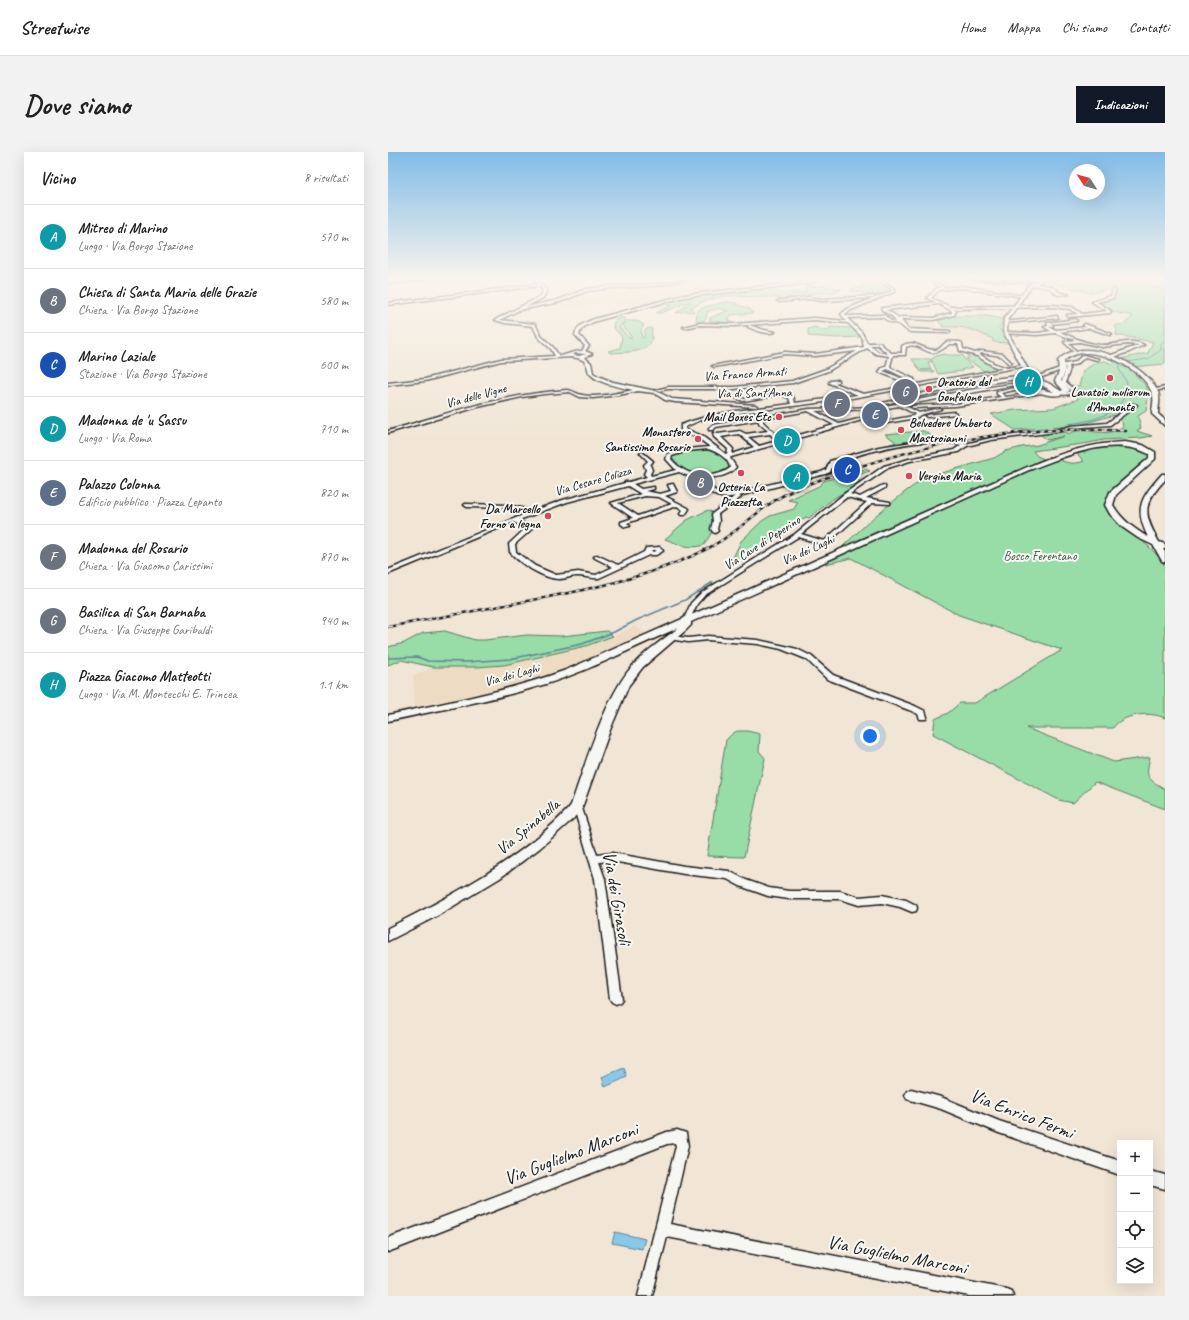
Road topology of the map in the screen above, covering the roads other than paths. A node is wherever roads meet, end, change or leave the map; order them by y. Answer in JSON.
{"nodes":[{"id":1,"x":537,"y":332,"type":"edge"},
{"id":2,"x":578,"y":332,"type":"edge"},
{"id":3,"x":860,"y":332,"type":"edge"},
{"id":4,"x":949,"y":332,"type":"edge"},
{"id":5,"x":1048,"y":332,"type":"edge"},
{"id":6,"x":1054,"y":332,"type":"edge"},
{"id":7,"x":1104,"y":332,"type":"edge"},
{"id":8,"x":1006,"y":333,"type":"joint"},
{"id":9,"x":1110,"y":334,"type":"dead end"},
{"id":10,"x":1085,"y":341,"type":"junction"},
{"id":11,"x":960,"y":343,"type":"junction"},
{"id":12,"x":866,"y":344,"type":"junction"},
{"id":13,"x":866,"y":350,"type":"junction"},
{"id":14,"x":1074,"y":351,"type":"dead end"},
{"id":15,"x":583,"y":352,"type":"junction"},
{"id":16,"x":976,"y":354,"type":"junction"},
{"id":17,"x":557,"y":356,"type":"junction"},
{"id":18,"x":570,"y":356,"type":"junction"},
{"id":19,"x":890,"y":356,"type":"junction"},
{"id":20,"x":582,"y":357,"type":"junction"},
{"id":21,"x":1110,"y":357,"type":"junction"},
{"id":22,"x":1097,"y":359,"type":"dead end"},
{"id":23,"x":1010,"y":363,"type":"dead end"},
{"id":24,"x":714,"y":366,"type":"dead end"},
{"id":25,"x":1024,"y":366,"type":"junction"},
{"id":26,"x":888,"y":367,"type":"junction"},
{"id":27,"x":1064,"y":367,"type":"junction"},
{"id":28,"x":1006,"y":369,"type":"junction"},
{"id":29,"x":1031,"y":378,"type":"junction"},
{"id":30,"x":912,"y":379,"type":"junction"},
{"id":31,"x":837,"y":381,"type":"dead end"},
{"id":32,"x":388,"y":384,"type":"edge"},
{"id":33,"x":927,"y":385,"type":"junction"},
{"id":34,"x":1025,"y":386,"type":"junction"},
{"id":35,"x":905,"y":388,"type":"junction"},
{"id":36,"x":1165,"y":388,"type":"edge"},
{"id":37,"x":640,"y":389,"type":"junction"},
{"id":38,"x":939,"y":391,"type":"junction"},
{"id":39,"x":980,"y":391,"type":"junction"},
{"id":40,"x":658,"y":392,"type":"junction"},
{"id":41,"x":1155,"y":392,"type":"junction"},
{"id":42,"x":1165,"y":392,"type":"edge"},
{"id":43,"x":1062,"y":394,"type":"junction"},
{"id":44,"x":948,"y":396,"type":"junction"},
{"id":45,"x":738,"y":397,"type":"dead end"},
{"id":46,"x":972,"y":397,"type":"junction"},
{"id":47,"x":1012,"y":397,"type":"junction"},
{"id":48,"x":861,"y":398,"type":"junction"},
{"id":49,"x":1005,"y":398,"type":"junction"},
{"id":50,"x":957,"y":402,"type":"junction"},
{"id":51,"x":1017,"y":402,"type":"dead end"},
{"id":52,"x":793,"y":403,"type":"junction"},
{"id":53,"x":802,"y":403,"type":"junction"},
{"id":54,"x":867,"y":403,"type":"dead end"},
{"id":55,"x":1135,"y":405,"type":"dead end"},
{"id":56,"x":874,"y":406,"type":"junction"},
{"id":57,"x":904,"y":407,"type":"junction"},
{"id":58,"x":865,"y":409,"type":"junction"},
{"id":59,"x":858,"y":410,"type":"junction"},
{"id":60,"x":810,"y":411,"type":"junction"},
{"id":61,"x":954,"y":413,"type":"dead end"},
{"id":62,"x":916,"y":416,"type":"junction"},
{"id":63,"x":862,"y":419,"type":"junction"},
{"id":64,"x":761,"y":420,"type":"junction"},
{"id":65,"x":1165,"y":424,"type":"edge"},
{"id":66,"x":839,"y":426,"type":"junction"},
{"id":67,"x":388,"y":432,"type":"edge"},
{"id":68,"x":772,"y":432,"type":"junction"},
{"id":69,"x":716,"y":436,"type":"junction"},
{"id":70,"x":744,"y":436,"type":"junction"},
{"id":71,"x":781,"y":442,"type":"junction"},
{"id":72,"x":703,"y":444,"type":"dead end"},
{"id":73,"x":965,"y":445,"type":"junction"},
{"id":74,"x":758,"y":448,"type":"junction"},
{"id":75,"x":642,"y":453,"type":"dead end"},
{"id":76,"x":726,"y":455,"type":"junction"},
{"id":77,"x":679,"y":470,"type":"junction"},
{"id":78,"x":1165,"y":476,"type":"edge"},
{"id":79,"x":702,"y":477,"type":"junction"},
{"id":80,"x":650,"y":478,"type":"junction"},
{"id":81,"x":627,"y":483,"type":"junction"},
{"id":82,"x":671,"y":485,"type":"dead end"},
{"id":83,"x":883,"y":487,"type":"dead end"},
{"id":84,"x":652,"y":488,"type":"dead end"},
{"id":85,"x":757,"y":489,"type":"junction"},
{"id":86,"x":643,"y":493,"type":"junction"},
{"id":87,"x":846,"y":495,"type":"junction"},
{"id":88,"x":660,"y":496,"type":"junction"},
{"id":89,"x":860,"y":499,"type":"junction"},
{"id":90,"x":871,"y":501,"type":"junction"},
{"id":91,"x":888,"y":503,"type":"dead end"},
{"id":92,"x":677,"y":504,"type":"junction"},
{"id":93,"x":467,"y":505,"type":"dead end"},
{"id":94,"x":532,"y":513,"type":"junction"},
{"id":95,"x":683,"y":514,"type":"dead end"},
{"id":96,"x":637,"y":518,"type":"junction"},
{"id":97,"x":514,"y":520,"type":"junction"},
{"id":98,"x":1121,"y":520,"type":"junction"},
{"id":99,"x":627,"y":526,"type":"dead end"},
{"id":100,"x":1134,"y":528,"type":"junction"},
{"id":101,"x":715,"y":530,"type":"dead end"},
{"id":102,"x":1151,"y":534,"type":"junction"},
{"id":103,"x":797,"y":535,"type":"junction"},
{"id":104,"x":1140,"y":536,"type":"junction"},
{"id":105,"x":1165,"y":544,"type":"edge"},
{"id":106,"x":648,"y":553,"type":"dead end"},
{"id":107,"x":425,"y":556,"type":"junction"},
{"id":108,"x":597,"y":557,"type":"dead end"},
{"id":109,"x":1165,"y":557,"type":"edge"},
{"id":110,"x":618,"y":567,"type":"junction"},
{"id":111,"x":388,"y":568,"type":"edge"},
{"id":112,"x":388,"y":572,"type":"edge"},
{"id":113,"x":686,"y":619,"type":"junction"},
{"id":114,"x":671,"y":638,"type":"junction"},
{"id":115,"x":923,"y":717,"type":"dead end"},
{"id":116,"x":388,"y":718,"type":"edge"},
{"id":117,"x":577,"y":805,"type":"junction"},
{"id":118,"x":594,"y":859,"type":"junction"},
{"id":119,"x":912,"y":908,"type":"dead end"},
{"id":120,"x":388,"y":935,"type":"edge"},
{"id":121,"x":616,"y":999,"type":"dead end"},
{"id":122,"x":911,"y":1095,"type":"dead end"},
{"id":123,"x":1117,"y":1167,"type":"edge"},
{"id":124,"x":1153,"y":1179,"type":"edge"},
{"id":125,"x":1165,"y":1182,"type":"edge"},
{"id":126,"x":662,"y":1229,"type":"junction"},
{"id":127,"x":388,"y":1245,"type":"edge"},
{"id":128,"x":645,"y":1296,"type":"edge"},
{"id":129,"x":1006,"y":1296,"type":"edge"}],
"edges":[{"from":1,"to":17,"type":"street"},
{"from":2,"to":15,"type":"street"},
{"from":3,"to":12,"type":"street"},
{"from":4,"to":11,"type":"street"},
{"from":5,"to":8,"type":"street"},
{"from":6,"to":10,"type":"street"},
{"from":7,"to":9,"type":"street"},
{"from":8,"to":25,"type":"main road"},
{"from":10,"to":14,"type":"street"},
{"from":10,"to":21,"type":"street"},
{"from":11,"to":16,"type":"street"},
{"from":11,"to":19,"type":"street"},
{"from":12,"to":13,"type":"street"},
{"from":12,"to":13,"type":"street"},
{"from":12,"to":19,"type":"street"},
{"from":13,"to":19,"type":"street"},
{"from":13,"to":24,"type":"street"},
{"from":13,"to":40,"type":"street","name":"Via Franco Armati"},
{"from":15,"to":18,"type":"street"},
{"from":15,"to":20,"type":"street"},
{"from":16,"to":23,"type":"street"},
{"from":16,"to":28,"type":"street"},
{"from":17,"to":18,"type":"street"},
{"from":17,"to":32,"type":"street"},
{"from":18,"to":20,"type":"street"},
{"from":19,"to":26,"type":"street"},
{"from":20,"to":37,"type":"street","name":"Via di Sant'Anna"},
{"from":21,"to":27,"type":"main road"},
{"from":21,"to":41,"type":"main road"},
{"from":22,"to":27,"type":"street"},
{"from":25,"to":28,"type":"street"},
{"from":25,"to":29,"type":"main road"},
{"from":26,"to":30,"type":"street"},
{"from":26,"to":30,"type":"street"},
{"from":27,"to":29,"type":"street"},
{"from":27,"to":43,"type":"main road"},
{"from":28,"to":33,"type":"street"},
{"from":29,"to":34,"type":"main road"},
{"from":29,"to":38,"type":"street"},
{"from":29,"to":43,"type":"main road"},
{"from":30,"to":35,"type":"street"},
{"from":31,"to":48,"type":"street"},
{"from":33,"to":35,"type":"street"},
{"from":33,"to":38,"type":"street"},
{"from":34,"to":39,"type":"street"},
{"from":34,"to":43,"type":"main road"},
{"from":34,"to":47,"type":"street"},
{"from":34,"to":49,"type":"street"},
{"from":35,"to":48,"type":"street"},
{"from":36,"to":41,"type":"street"},
{"from":37,"to":40,"type":"street","name":"Via di Sant'Anna"},
{"from":37,"to":67,"type":"street","name":"Via delle Vigne"},
{"from":38,"to":56,"type":"street"},
{"from":39,"to":44,"type":"street"},
{"from":39,"to":46,"type":"street"},
{"from":39,"to":46,"type":"street"},
{"from":40,"to":52,"type":"street","name":"Via di Sant'Anna"},
{"from":41,"to":42,"type":"street"},
{"from":41,"to":65,"type":"main road"},
{"from":44,"to":50,"type":"street"},
{"from":44,"to":57,"type":"street"},
{"from":45,"to":52,"type":"street"},
{"from":46,"to":50,"type":"street"},
{"from":47,"to":49,"type":"street"},
{"from":47,"to":51,"type":"street"},
{"from":48,"to":53,"type":"street"},
{"from":48,"to":60,"type":"street"},
{"from":49,"to":50,"type":"street"},
{"from":50,"to":57,"type":"street"},
{"from":50,"to":62,"type":"street"},
{"from":52,"to":53,"type":"street","name":"Via di Sant'Anna"},
{"from":53,"to":76,"type":"street"},
{"from":54,"to":56,"type":"street"},
{"from":55,"to":73,"type":"street","name":"Via Cave di Peperino"},
{"from":56,"to":58,"type":"street"},
{"from":57,"to":58,"type":"street"},
{"from":57,"to":62,"type":"street"},
{"from":58,"to":59,"type":"street"},
{"from":59,"to":60,"type":"street"},
{"from":59,"to":63,"type":"street"},
{"from":60,"to":64,"type":"street"},
{"from":60,"to":66,"type":"street"},
{"from":61,"to":62,"type":"street"},
{"from":62,"to":63,"type":"street"},
{"from":63,"to":66,"type":"street"},
{"from":64,"to":68,"type":"street"},
{"from":64,"to":69,"type":"street"},
{"from":66,"to":71,"type":"street"},
{"from":68,"to":70,"type":"street"},
{"from":68,"to":71,"type":"street"},
{"from":69,"to":70,"type":"street"},
{"from":69,"to":76,"type":"street"},
{"from":70,"to":74,"type":"street"},
{"from":71,"to":74,"type":"street"},
{"from":72,"to":77,"type":"street"},
{"from":73,"to":85,"type":"street","name":"Via Cave di Peperino"},
{"from":73,"to":87,"type":"street","name":"Via Cave di Peperino"},
{"from":74,"to":76,"type":"street"},
{"from":75,"to":80,"type":"street"},
{"from":76,"to":77,"type":"street"},
{"from":76,"to":79,"type":"street"},
{"from":77,"to":79,"type":"street"},
{"from":77,"to":80,"type":"street","name":"Via Cesare Colizza"},
{"from":78,"to":102,"type":"main road"},
{"from":79,"to":85,"type":"street"},
{"from":80,"to":81,"type":"street","name":"Via Cesare Colizza"},
{"from":81,"to":86,"type":"street"},
{"from":81,"to":94,"type":"street","name":"Via Cesare Colizza"},
{"from":82,"to":88,"type":"street"},
{"from":83,"to":89,"type":"street"},
{"from":84,"to":86,"type":"street"},
{"from":85,"to":101,"type":"street"},
{"from":86,"to":88,"type":"street"},
{"from":86,"to":96,"type":"street"},
{"from":87,"to":89,"type":"street"},
{"from":87,"to":103,"type":"street","name":"Via Cave di Peperino"},
{"from":88,"to":92,"type":"street"},
{"from":89,"to":90,"type":"street"},
{"from":90,"to":91,"type":"street"},
{"from":90,"to":103,"type":"street"},
{"from":92,"to":95,"type":"street"},
{"from":92,"to":96,"type":"street"},
{"from":93,"to":94,"type":"street"},
{"from":94,"to":97,"type":"street","name":"Via Cesare Colizza"},
{"from":96,"to":99,"type":"street"},
{"from":97,"to":107,"type":"street","name":"Via Cesare Colizza"},
{"from":97,"to":110,"type":"street"},
{"from":98,"to":100,"type":"main road","name":"Via dei Laghi"},
{"from":98,"to":104,"type":"main road","name":"Via dei Laghi"},
{"from":98,"to":113,"type":"main road","name":"Via dei Laghi"},
{"from":100,"to":102,"type":"main road","name":"Via dei Laghi"},
{"from":100,"to":102,"type":"main road"},
{"from":102,"to":104,"type":"main road","name":"Via dei Laghi"},
{"from":102,"to":105,"type":"main road","name":"Via dei Laghi"},
{"from":102,"to":105,"type":"main road"},
{"from":102,"to":109,"type":"main road"},
{"from":103,"to":113,"type":"street","name":"Via Cave di Peperino"},
{"from":104,"to":109,"type":"main road"},
{"from":106,"to":110,"type":"street"},
{"from":107,"to":111,"type":"street"},
{"from":107,"to":112,"type":"street","name":"Via Cesare Colizza"},
{"from":108,"to":110,"type":"street"},
{"from":113,"to":114,"type":"main road","name":"Via Spinabella"},
{"from":113,"to":116,"type":"main road","name":"Via dei Laghi"},
{"from":114,"to":115,"type":"street"},
{"from":114,"to":117,"type":"main road","name":"Via Spinabella"},
{"from":117,"to":118,"type":"street","name":"Via dei Girasoli"},
{"from":117,"to":120,"type":"main road","name":"Via Spinabella"},
{"from":118,"to":119,"type":"street"},
{"from":118,"to":121,"type":"street","name":"Via dei Girasoli"},
{"from":122,"to":123,"type":"street","name":"Via Enrico Fermi"},
{"from":124,"to":125,"type":"street"},
{"from":126,"to":127,"type":"street","name":"Via Guglielmo Marconi"},
{"from":126,"to":128,"type":"street","name":"Via Guglielmo Marconi"},
{"from":126,"to":129,"type":"street","name":"Via Guglielmo Marconi"}]}
